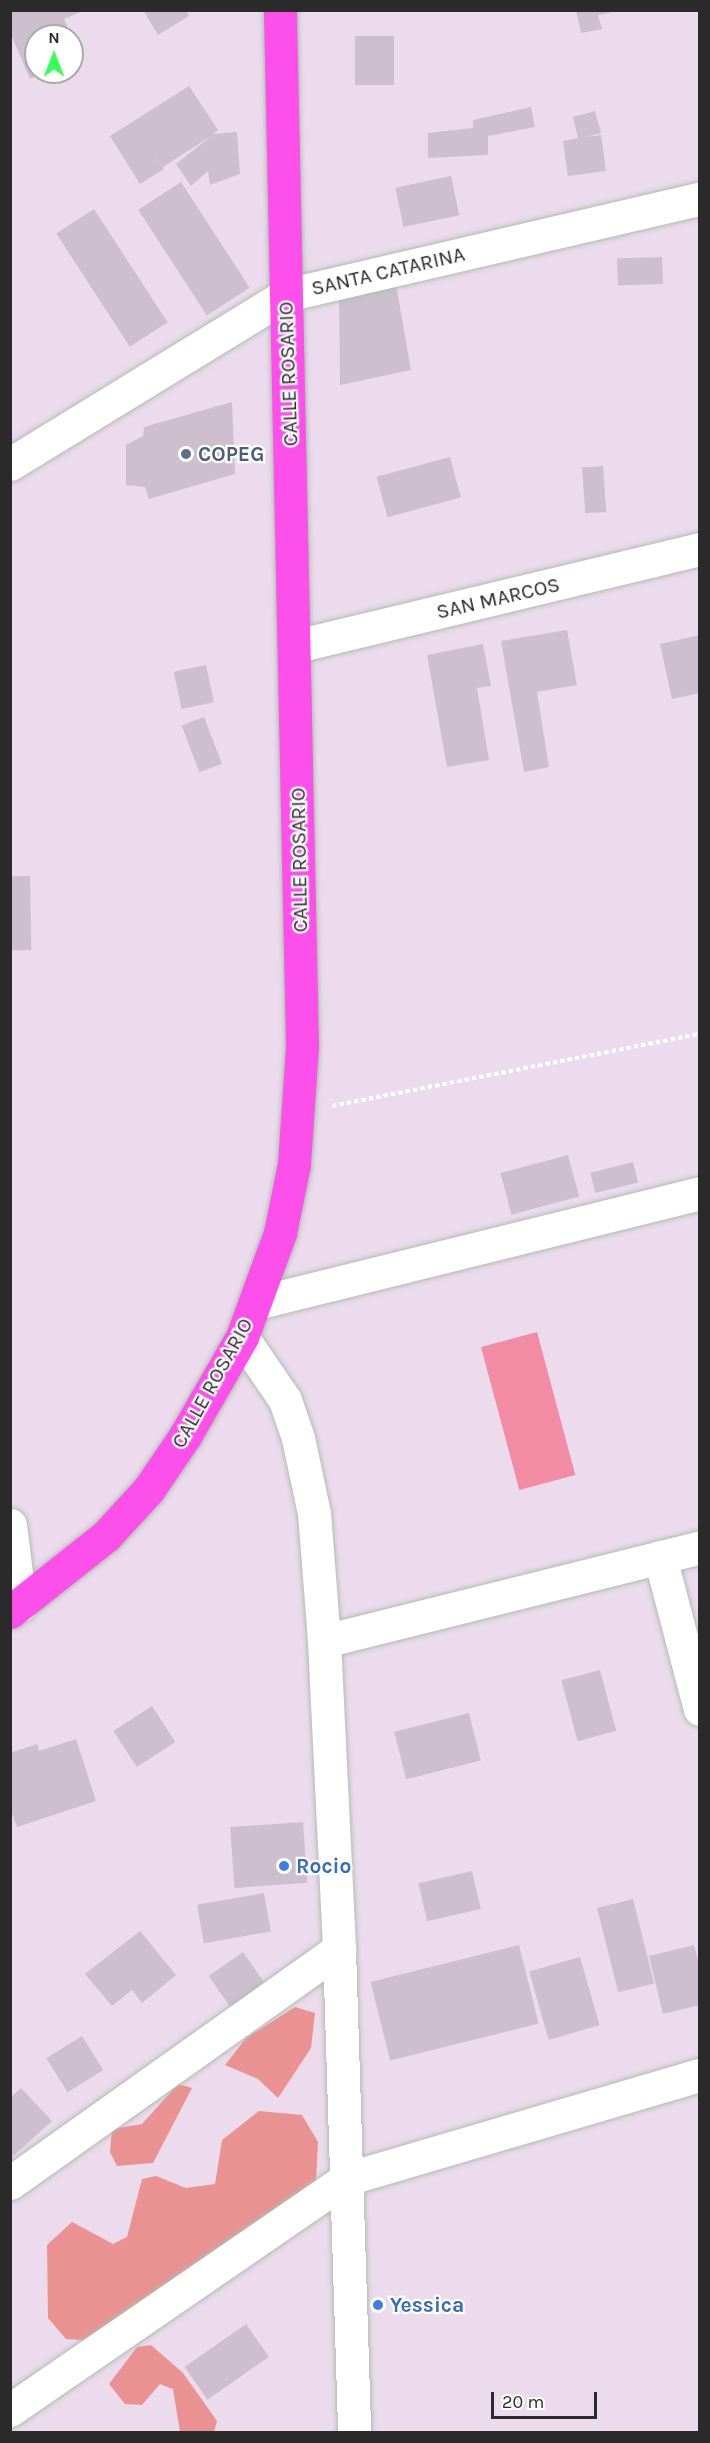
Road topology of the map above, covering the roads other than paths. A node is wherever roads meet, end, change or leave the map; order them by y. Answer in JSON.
{"nodes":[{"id":1,"x":280,"y":10,"type":"edge"},
{"id":2,"x":699,"y":199,"type":"edge"},
{"id":3,"x":286,"y":295,"type":"junction"},
{"id":4,"x":10,"y":464,"type":"edge"},
{"id":5,"x":699,"y":549,"type":"edge"},
{"id":6,"x":296,"y":646,"type":"junction"},
{"id":7,"x":699,"y":1193,"type":"edge"},
{"id":8,"x":256,"y":1303,"type":"junction"},
{"id":9,"x":242,"y":1337,"type":"junction"},
{"id":10,"x":10,"y":1525,"type":"edge"},
{"id":11,"x":699,"y":1547,"type":"edge"},
{"id":12,"x":660,"y":1557,"type":"junction"},
{"id":13,"x":15,"y":1609,"type":"edge"},
{"id":14,"x":324,"y":1641,"type":"junction"},
{"id":15,"x":699,"y":1709,"type":"edge"},
{"id":16,"x":339,"y":1949,"type":"junction"},
{"id":17,"x":699,"y":2074,"type":"edge"},
{"id":18,"x":346,"y":2178,"type":"junction"},
{"id":19,"x":10,"y":2183,"type":"edge"},
{"id":20,"x":10,"y":2410,"type":"edge"},
{"id":21,"x":354,"y":2433,"type":"edge"}],
"edges":[{"from":1,"to":3,"type":"main road","name":"CALLE ROSARIO"},
{"from":2,"to":3,"type":"street","name":"SANTA CATARINA"},
{"from":3,"to":4,"type":"street","name":"SANTA CATARINA"},
{"from":3,"to":6,"type":"main road","name":"CALLE ROSARIO"},
{"from":5,"to":6,"type":"street","name":"SAN MARCOS"},
{"from":6,"to":8,"type":"main road","name":"CALLE ROSARIO"},
{"from":7,"to":8,"type":"street"},
{"from":8,"to":9,"type":"main road","name":"CALLE ROSARIO"},
{"from":9,"to":13,"type":"main road","name":"CALLE ROSARIO"},
{"from":9,"to":14,"type":"street"},
{"from":10,"to":13,"type":"street"},
{"from":11,"to":12,"type":"street"},
{"from":12,"to":14,"type":"street"},
{"from":12,"to":15,"type":"street"},
{"from":14,"to":16,"type":"street"},
{"from":16,"to":18,"type":"street"},
{"from":16,"to":19,"type":"street"},
{"from":17,"to":18,"type":"street"},
{"from":18,"to":20,"type":"street"},
{"from":18,"to":21,"type":"street"}]}
